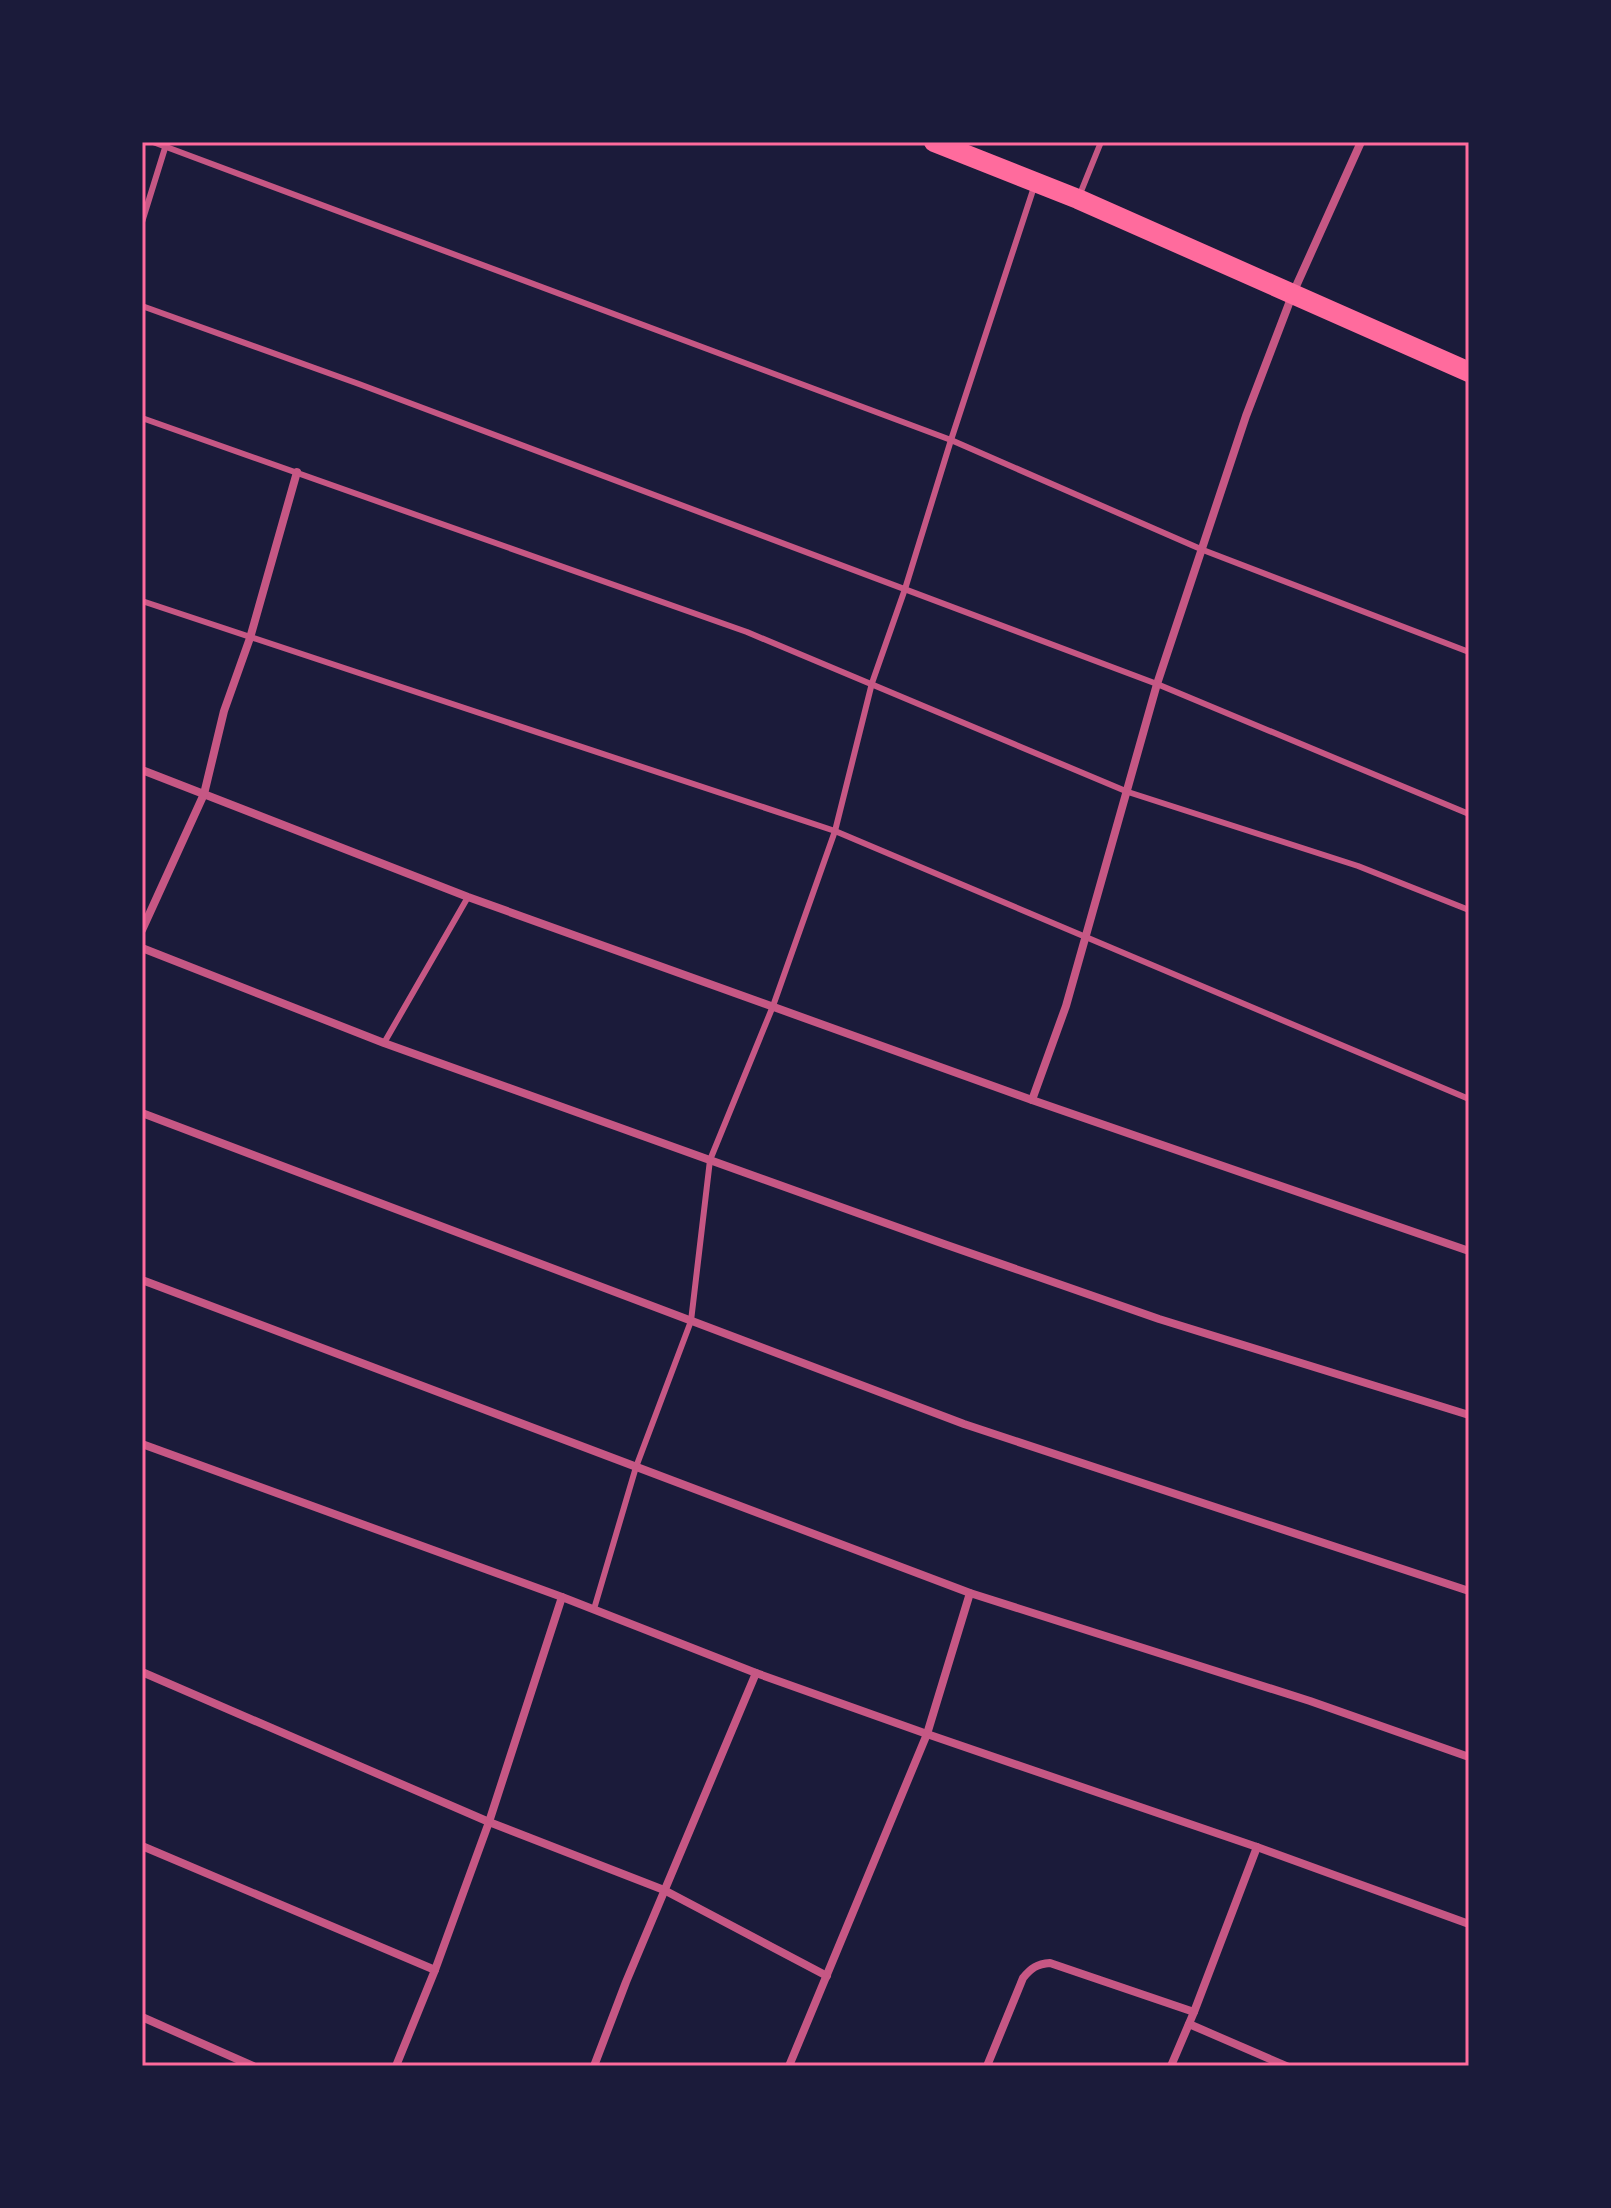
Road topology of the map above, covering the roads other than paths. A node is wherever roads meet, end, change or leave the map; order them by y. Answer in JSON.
{"nodes":[{"id":1,"x":153,"y":142,"type":"edge"},
{"id":2,"x":934,"y":142,"type":"edge"},
{"id":3,"x":1101,"y":142,"type":"edge"},
{"id":4,"x":1361,"y":142,"type":"edge"},
{"id":5,"x":165,"y":148,"type":"junction"},
{"id":6,"x":1036,"y":182,"type":"junction"},
{"id":7,"x":1078,"y":199,"type":"junction"},
{"id":8,"x":142,"y":222,"type":"edge"},
{"id":9,"x":1293,"y":293,"type":"junction"},
{"id":10,"x":142,"y":306,"type":"edge"},
{"id":11,"x":1469,"y":372,"type":"edge"},
{"id":12,"x":142,"y":418,"type":"edge"},
{"id":13,"x":951,"y":440,"type":"junction"},
{"id":14,"x":297,"y":472,"type":"junction"},
{"id":15,"x":1203,"y":550,"type":"junction"},
{"id":16,"x":905,"y":589,"type":"junction"},
{"id":17,"x":142,"y":601,"type":"edge"},
{"id":18,"x":250,"y":638,"type":"junction"},
{"id":19,"x":1469,"y":652,"type":"edge"},
{"id":20,"x":872,"y":683,"type":"junction"},
{"id":21,"x":1157,"y":684,"type":"junction"},
{"id":22,"x":142,"y":770,"type":"edge"},
{"id":23,"x":1128,"y":792,"type":"junction"},
{"id":24,"x":204,"y":794,"type":"junction"},
{"id":25,"x":1469,"y":814,"type":"edge"},
{"id":26,"x":835,"y":831,"type":"junction"},
{"id":27,"x":468,"y":897,"type":"junction"},
{"id":28,"x":1469,"y":910,"type":"edge"},
{"id":29,"x":142,"y":930,"type":"edge"},
{"id":30,"x":1086,"y":937,"type":"junction"},
{"id":31,"x":142,"y":948,"type":"edge"},
{"id":32,"x":773,"y":1006,"type":"junction"},
{"id":33,"x":384,"y":1043,"type":"junction"},
{"id":34,"x":1469,"y":1099,"type":"edge"},
{"id":35,"x":1032,"y":1100,"type":"junction"},
{"id":36,"x":142,"y":1113,"type":"edge"},
{"id":37,"x":710,"y":1160,"type":"junction"},
{"id":38,"x":1469,"y":1251,"type":"edge"},
{"id":39,"x":142,"y":1280,"type":"edge"},
{"id":40,"x":691,"y":1321,"type":"junction"},
{"id":41,"x":1469,"y":1415,"type":"edge"},
{"id":42,"x":142,"y":1444,"type":"edge"},
{"id":43,"x":636,"y":1467,"type":"junction"},
{"id":44,"x":1469,"y":1591,"type":"edge"},
{"id":45,"x":970,"y":1593,"type":"junction"},
{"id":46,"x":562,"y":1597,"type":"junction"},
{"id":47,"x":594,"y":1609,"type":"junction"},
{"id":48,"x":142,"y":1672,"type":"edge"},
{"id":49,"x":756,"y":1673,"type":"junction"},
{"id":50,"x":927,"y":1734,"type":"junction"},
{"id":51,"x":1469,"y":1757,"type":"edge"},
{"id":52,"x":489,"y":1822,"type":"junction"},
{"id":53,"x":142,"y":1846,"type":"edge"},
{"id":54,"x":1257,"y":1847,"type":"junction"},
{"id":55,"x":664,"y":1890,"type":"junction"},
{"id":56,"x":1469,"y":1924,"type":"edge"},
{"id":57,"x":435,"y":1970,"type":"junction"},
{"id":58,"x":827,"y":1976,"type":"junction"},
{"id":59,"x":1194,"y":2012,"type":"junction"},
{"id":60,"x":142,"y":2017,"type":"edge"},
{"id":61,"x":1189,"y":2024,"type":"junction"},
{"id":62,"x":253,"y":2066,"type":"edge"},
{"id":63,"x":396,"y":2066,"type":"edge"},
{"id":64,"x":594,"y":2066,"type":"edge"},
{"id":65,"x":789,"y":2066,"type":"edge"},
{"id":66,"x":987,"y":2066,"type":"edge"},
{"id":67,"x":1171,"y":2066,"type":"edge"},
{"id":68,"x":1286,"y":2066,"type":"edge"}],
"edges":[{"from":1,"to":5,"type":"lane"},
{"from":2,"to":6,"type":"main road"},
{"from":3,"to":7,"type":"lane"},
{"from":4,"to":9,"type":"street"},
{"from":5,"to":8,"type":"lane"},
{"from":5,"to":13,"type":"lane"},
{"from":6,"to":7,"type":"main road"},
{"from":6,"to":13,"type":"lane"},
{"from":7,"to":9,"type":"main road"},
{"from":9,"to":11,"type":"main road"},
{"from":9,"to":15,"type":"street"},
{"from":10,"to":16,"type":"lane"},
{"from":12,"to":14,"type":"lane"},
{"from":13,"to":15,"type":"lane"},
{"from":13,"to":16,"type":"lane"},
{"from":14,"to":18,"type":"street"},
{"from":14,"to":20,"type":"lane"},
{"from":15,"to":19,"type":"lane"},
{"from":15,"to":21,"type":"street"},
{"from":16,"to":20,"type":"lane"},
{"from":16,"to":21,"type":"lane"},
{"from":17,"to":18,"type":"lane"},
{"from":18,"to":24,"type":"street"},
{"from":18,"to":26,"type":"lane"},
{"from":20,"to":23,"type":"lane"},
{"from":20,"to":26,"type":"lane"},
{"from":21,"to":23,"type":"street"},
{"from":21,"to":25,"type":"lane"},
{"from":22,"to":24,"type":"street"},
{"from":23,"to":28,"type":"lane"},
{"from":23,"to":30,"type":"street"},
{"from":24,"to":27,"type":"street"},
{"from":24,"to":29,"type":"street"},
{"from":26,"to":30,"type":"lane"},
{"from":26,"to":32,"type":"lane"},
{"from":27,"to":32,"type":"street"},
{"from":27,"to":33,"type":"lane"},
{"from":30,"to":34,"type":"lane"},
{"from":30,"to":35,"type":"street"},
{"from":31,"to":33,"type":"street"},
{"from":32,"to":35,"type":"street"},
{"from":32,"to":37,"type":"lane"},
{"from":33,"to":37,"type":"street"},
{"from":35,"to":38,"type":"street"},
{"from":36,"to":40,"type":"street"},
{"from":37,"to":40,"type":"lane"},
{"from":37,"to":41,"type":"street"},
{"from":39,"to":43,"type":"street"},
{"from":40,"to":43,"type":"lane"},
{"from":40,"to":44,"type":"street"},
{"from":42,"to":46,"type":"street"},
{"from":43,"to":45,"type":"street"},
{"from":43,"to":47,"type":"lane"},
{"from":45,"to":50,"type":"street"},
{"from":45,"to":51,"type":"street"},
{"from":46,"to":47,"type":"street"},
{"from":46,"to":52,"type":"street"},
{"from":47,"to":49,"type":"street"},
{"from":48,"to":52,"type":"street"},
{"from":49,"to":50,"type":"street"},
{"from":49,"to":55,"type":"street"},
{"from":50,"to":54,"type":"street"},
{"from":50,"to":58,"type":"street"},
{"from":52,"to":55,"type":"street"},
{"from":52,"to":57,"type":"street"},
{"from":53,"to":57,"type":"street"},
{"from":54,"to":56,"type":"street"},
{"from":54,"to":59,"type":"street"},
{"from":55,"to":58,"type":"street"},
{"from":55,"to":64,"type":"street"},
{"from":57,"to":63,"type":"street"},
{"from":58,"to":65,"type":"street"},
{"from":59,"to":61,"type":"street"},
{"from":59,"to":66,"type":"street"},
{"from":60,"to":62,"type":"street"},
{"from":61,"to":67,"type":"street"},
{"from":61,"to":68,"type":"street"}]}
